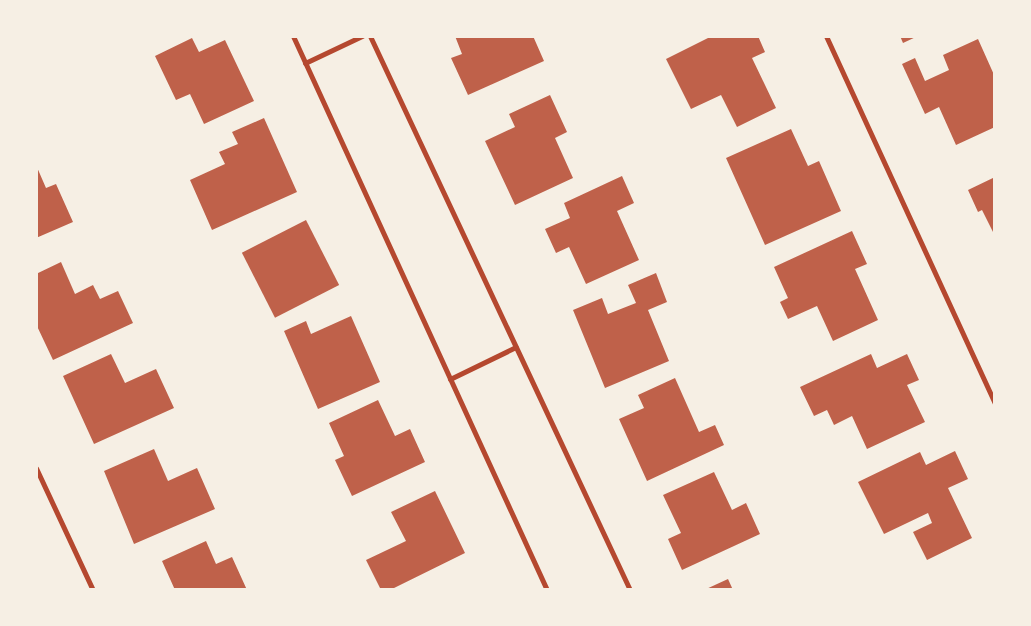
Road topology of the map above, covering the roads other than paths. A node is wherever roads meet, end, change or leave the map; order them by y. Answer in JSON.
{"nodes":[{"id":1,"x":293,"y":36,"type":"edge"},
{"id":2,"x":362,"y":36,"type":"edge"},
{"id":3,"x":370,"y":36,"type":"edge"},
{"id":4,"x":826,"y":36,"type":"edge"},
{"id":5,"x":305,"y":62,"type":"junction"},
{"id":6,"x":516,"y":346,"type":"junction"},
{"id":7,"x":450,"y":379,"type":"junction"},
{"id":8,"x":995,"y":404,"type":"edge"},
{"id":9,"x":36,"y":468,"type":"edge"},
{"id":10,"x":93,"y":590,"type":"edge"},
{"id":11,"x":547,"y":590,"type":"edge"},
{"id":12,"x":630,"y":590,"type":"edge"}],
"edges":[{"from":1,"to":5,"type":"street"},
{"from":2,"to":5,"type":"street"},
{"from":3,"to":6,"type":"street"},
{"from":4,"to":8,"type":"street"},
{"from":5,"to":7,"type":"street"},
{"from":6,"to":7,"type":"street"},
{"from":6,"to":12,"type":"street"},
{"from":7,"to":11,"type":"street"},
{"from":9,"to":10,"type":"street"}]}
